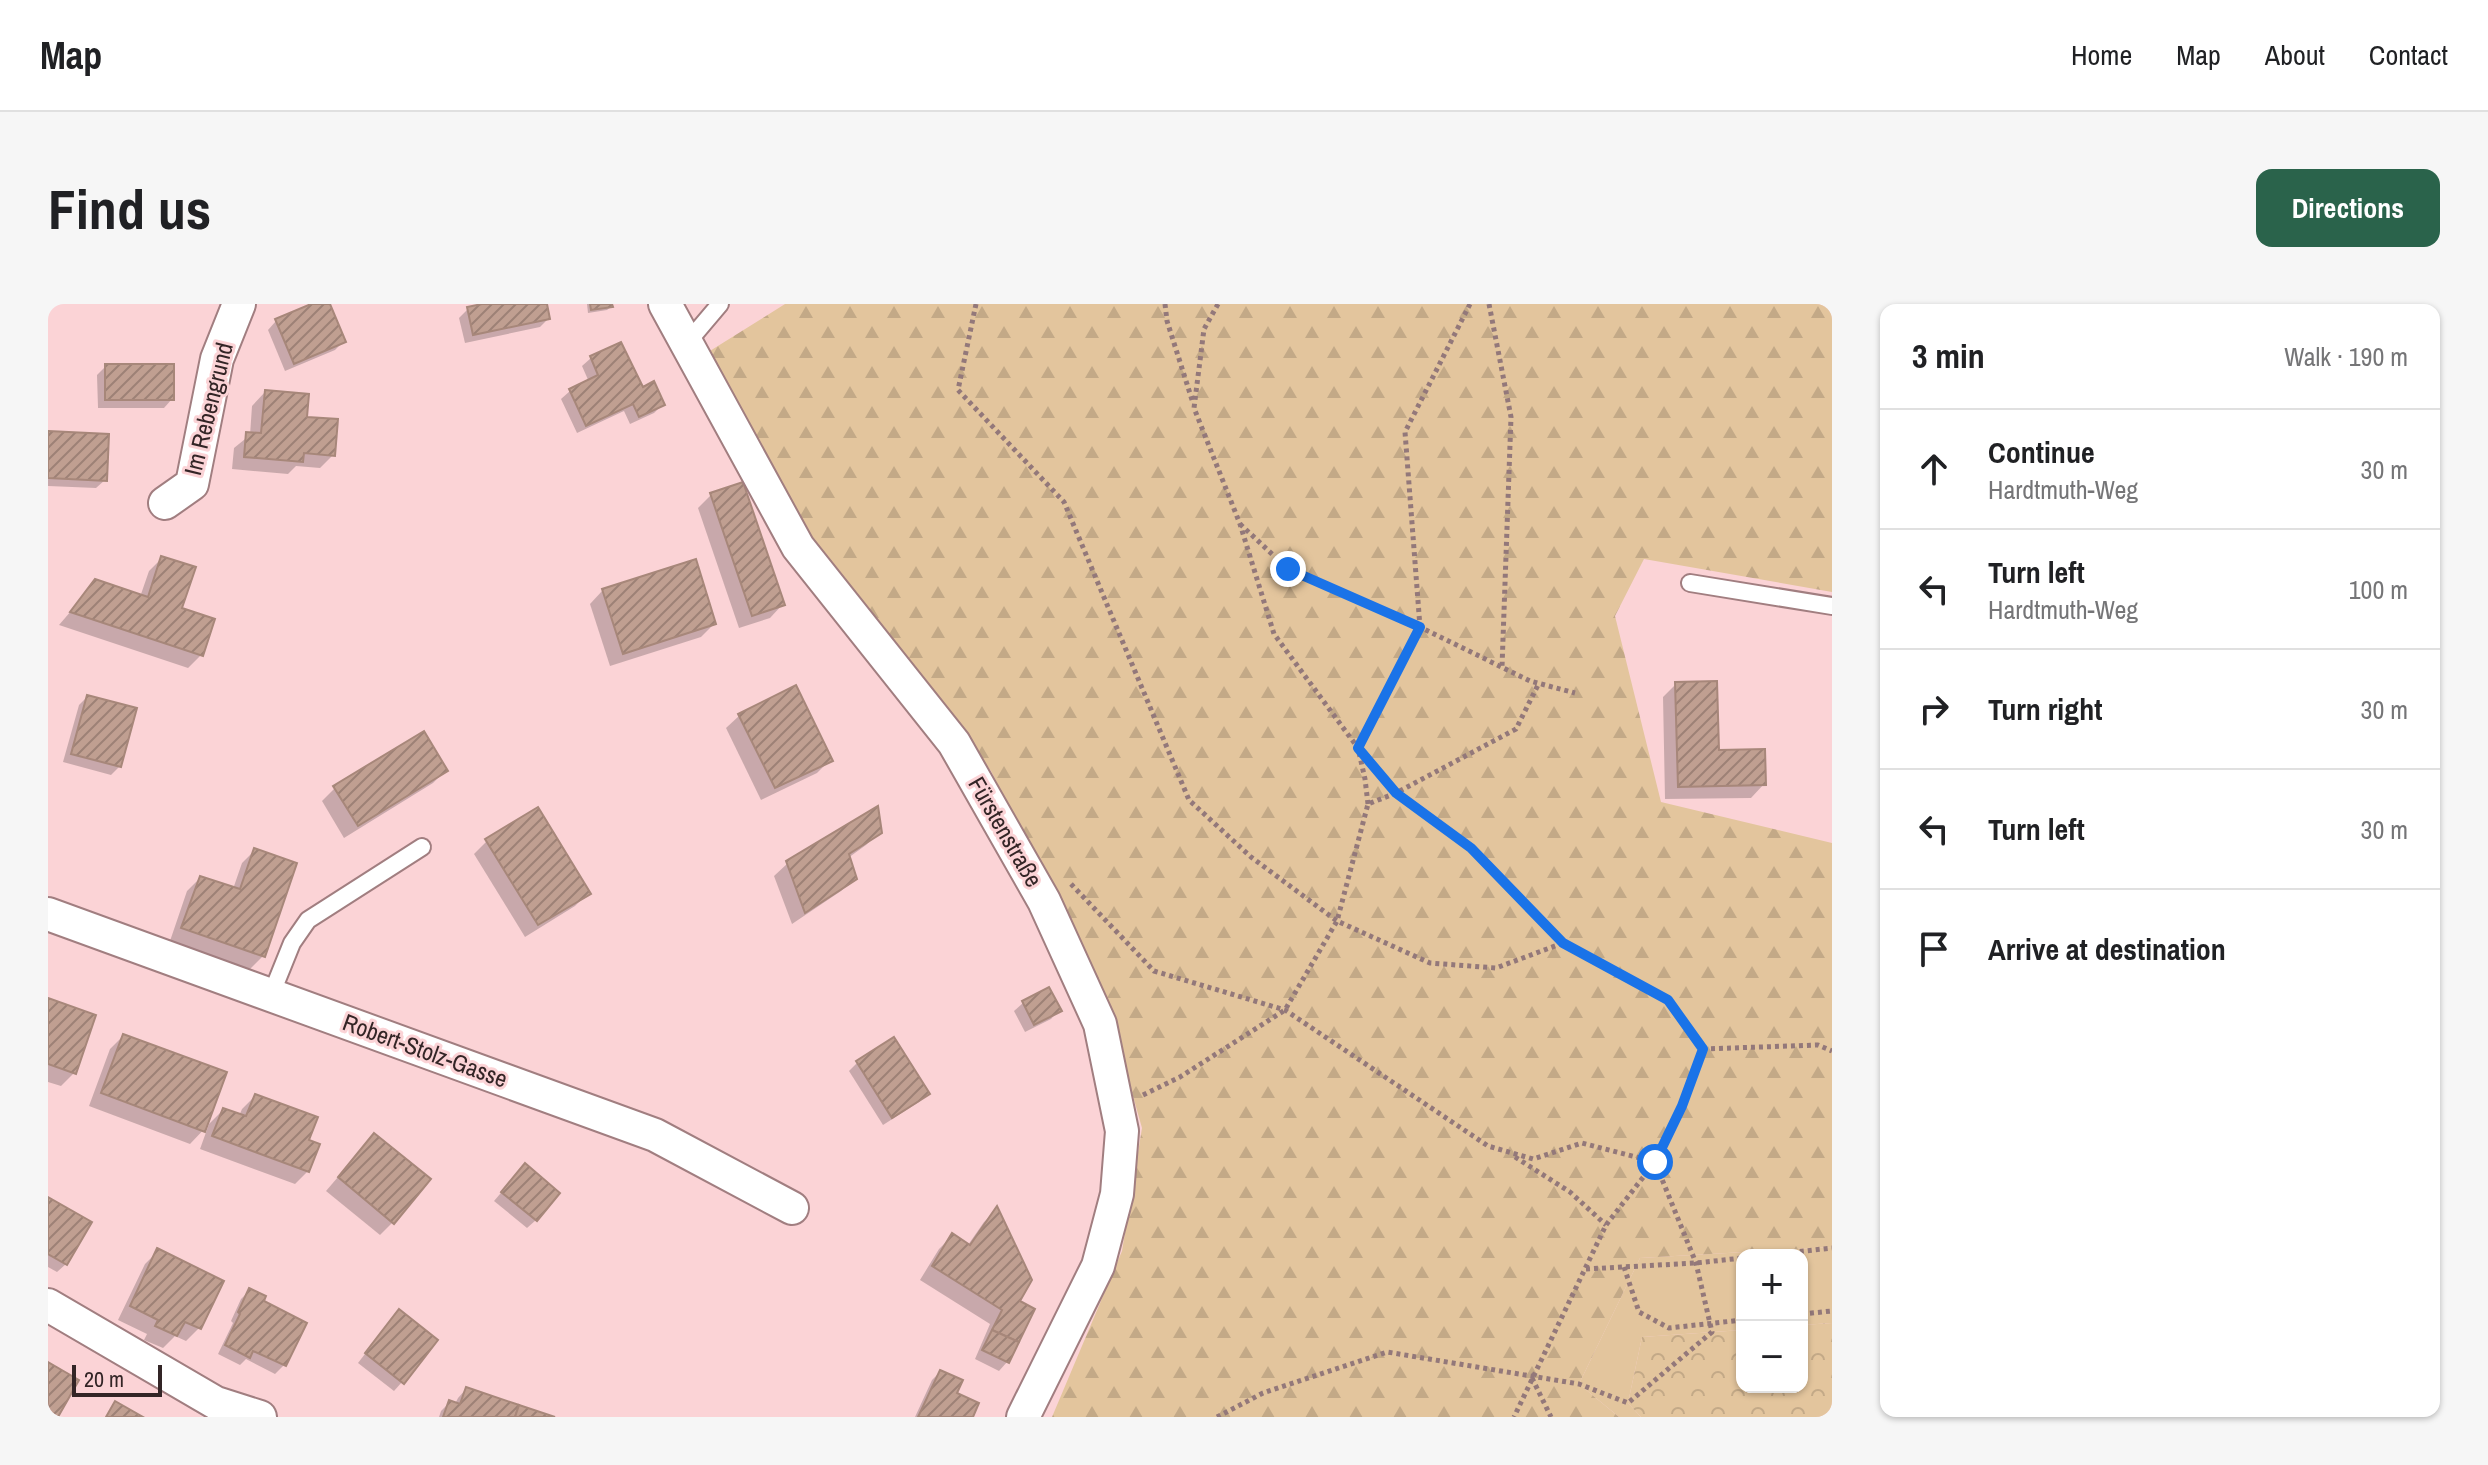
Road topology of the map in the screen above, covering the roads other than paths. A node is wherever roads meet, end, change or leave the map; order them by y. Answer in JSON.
{"nodes":[{"id":1,"x":239,"y":304,"type":"edge"},
{"id":2,"x":665,"y":304,"type":"edge"},
{"id":3,"x":720,"y":304,"type":"edge"},
{"id":4,"x":687,"y":343,"type":"junction"},
{"id":5,"x":165,"y":503,"type":"dead end"},
{"id":6,"x":1690,"y":583,"type":"dead end"},
{"id":7,"x":1832,"y":606,"type":"edge"},
{"id":8,"x":422,"y":847,"type":"dead end"},
{"id":9,"x":48,"y":914,"type":"edge"},
{"id":10,"x":271,"y":995,"type":"junction"},
{"id":11,"x":792,"y":1208,"type":"dead end"},
{"id":12,"x":48,"y":1305,"type":"edge"},
{"id":13,"x":260,"y":1417,"type":"edge"},
{"id":14,"x":1023,"y":1417,"type":"edge"}],
"edges":[{"from":1,"to":5,"type":"street","name":"Im Rebengrund"},
{"from":2,"to":4,"type":"street","name":"Fürstenstraße"},
{"from":3,"to":4,"type":"lane"},
{"from":4,"to":14,"type":"street","name":"Fürstenstraße"},
{"from":6,"to":7,"type":"lane"},
{"from":8,"to":10,"type":"lane"},
{"from":9,"to":10,"type":"street","name":"Robert-Stolz-Gasse"},
{"from":10,"to":11,"type":"street","name":"Robert-Stolz-Gasse"},
{"from":12,"to":13,"type":"street"}]}
